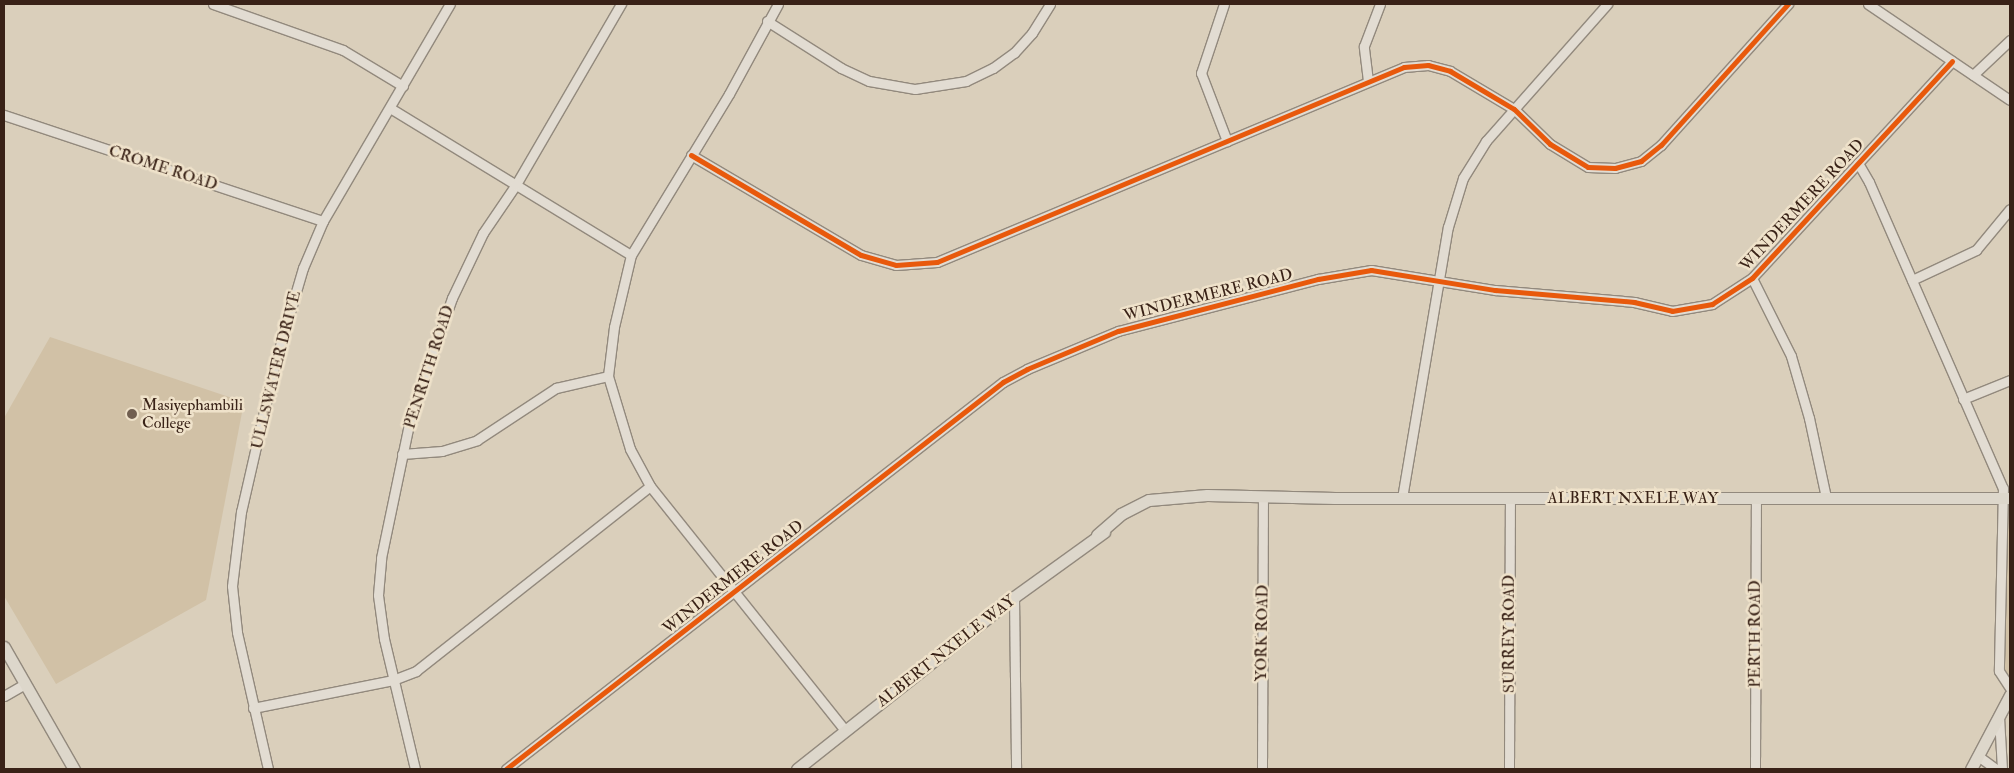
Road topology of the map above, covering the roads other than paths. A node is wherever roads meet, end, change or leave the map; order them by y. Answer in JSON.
{"nodes":[{"id":1,"x":213,"y":4,"type":"edge"},
{"id":2,"x":450,"y":4,"type":"edge"},
{"id":3,"x":621,"y":4,"type":"edge"},
{"id":4,"x":778,"y":4,"type":"edge"},
{"id":5,"x":1050,"y":4,"type":"edge"},
{"id":6,"x":1224,"y":4,"type":"edge"},
{"id":7,"x":1380,"y":4,"type":"edge"},
{"id":8,"x":1606,"y":4,"type":"edge"},
{"id":9,"x":1788,"y":4,"type":"edge"},
{"id":10,"x":1868,"y":4,"type":"edge"},
{"id":11,"x":766,"y":21,"type":"junction"},
{"id":12,"x":2010,"y":40,"type":"edge"},
{"id":13,"x":1952,"y":61,"type":"junction"},
{"id":14,"x":1973,"y":75,"type":"junction"},
{"id":15,"x":1368,"y":81,"type":"junction"},
{"id":16,"x":403,"y":86,"type":"junction"},
{"id":17,"x":2010,"y":100,"type":"edge"},
{"id":18,"x":390,"y":108,"type":"junction"},
{"id":19,"x":1514,"y":108,"type":"junction"},
{"id":20,"x":4,"y":115,"type":"edge"},
{"id":21,"x":1227,"y":141,"type":"junction"},
{"id":22,"x":691,"y":155,"type":"junction"},
{"id":23,"x":1858,"y":163,"type":"junction"},
{"id":24,"x":516,"y":186,"type":"junction"},
{"id":25,"x":2010,"y":209,"type":"edge"},
{"id":26,"x":323,"y":221,"type":"junction"},
{"id":27,"x":631,"y":255,"type":"junction"},
{"id":28,"x":1752,"y":278,"type":"junction"},
{"id":29,"x":1912,"y":280,"type":"junction"},
{"id":30,"x":1440,"y":281,"type":"junction"},
{"id":31,"x":608,"y":376,"type":"junction"},
{"id":32,"x":2010,"y":380,"type":"edge"},
{"id":33,"x":1963,"y":399,"type":"junction"},
{"id":34,"x":402,"y":454,"type":"junction"},
{"id":35,"x":650,"y":486,"type":"junction"},
{"id":36,"x":1826,"y":497,"type":"junction"},
{"id":37,"x":1260,"y":498,"type":"junction"},
{"id":38,"x":1402,"y":498,"type":"junction"},
{"id":39,"x":1510,"y":498,"type":"junction"},
{"id":40,"x":2007,"y":498,"type":"edge"},
{"id":41,"x":1756,"y":499,"type":"junction"},
{"id":42,"x":735,"y":591,"type":"junction"},
{"id":43,"x":1014,"y":597,"type":"junction"},
{"id":44,"x":4,"y":647,"type":"edge"},
{"id":45,"x":393,"y":680,"type":"junction"},
{"id":46,"x":25,"y":684,"type":"junction"},
{"id":47,"x":2010,"y":688,"type":"edge"},
{"id":48,"x":2010,"y":695,"type":"edge"},
{"id":49,"x":4,"y":696,"type":"edge"},
{"id":50,"x":254,"y":708,"type":"junction"},
{"id":51,"x":1999,"y":717,"type":"junction"},
{"id":52,"x":845,"y":730,"type":"junction"},
{"id":53,"x":1978,"y":756,"type":"junction"},
{"id":54,"x":74,"y":769,"type":"edge"},
{"id":55,"x":268,"y":769,"type":"edge"},
{"id":56,"x":414,"y":769,"type":"edge"},
{"id":57,"x":506,"y":769,"type":"edge"},
{"id":58,"x":797,"y":769,"type":"edge"},
{"id":59,"x":1016,"y":769,"type":"edge"},
{"id":60,"x":1262,"y":769,"type":"edge"},
{"id":61,"x":1509,"y":769,"type":"edge"},
{"id":62,"x":1755,"y":769,"type":"edge"},
{"id":63,"x":1971,"y":769,"type":"edge"},
{"id":64,"x":1996,"y":769,"type":"edge"},
{"id":65,"x":2002,"y":769,"type":"edge"}],
"edges":[{"from":1,"to":16,"type":"street"},
{"from":2,"to":16,"type":"street","name":"ULLSWATER DRIVE"},
{"from":3,"to":24,"type":"street","name":"PENRITH ROAD"},
{"from":4,"to":11,"type":"street"},
{"from":5,"to":11,"type":"street"},
{"from":6,"to":21,"type":"street"},
{"from":7,"to":15,"type":"street"},
{"from":8,"to":19,"type":"street"},
{"from":9,"to":19,"type":"street"},
{"from":10,"to":13,"type":"street"},
{"from":11,"to":22,"type":"street"},
{"from":12,"to":14,"type":"street"},
{"from":13,"to":14,"type":"street"},
{"from":13,"to":23,"type":"street","name":"WINDERMERE ROAD"},
{"from":14,"to":17,"type":"street"},
{"from":15,"to":19,"type":"street"},
{"from":15,"to":21,"type":"street"},
{"from":16,"to":18,"type":"street","name":"ULLSWATER DRIVE"},
{"from":18,"to":24,"type":"street"},
{"from":18,"to":26,"type":"street","name":"ULLSWATER DRIVE"},
{"from":19,"to":30,"type":"street"},
{"from":20,"to":26,"type":"street","name":"CROME ROAD"},
{"from":21,"to":22,"type":"street"},
{"from":22,"to":27,"type":"street"},
{"from":23,"to":28,"type":"street","name":"WINDERMERE ROAD"},
{"from":23,"to":29,"type":"street"},
{"from":24,"to":27,"type":"street"},
{"from":24,"to":34,"type":"street","name":"PENRITH ROAD"},
{"from":25,"to":29,"type":"street"},
{"from":26,"to":50,"type":"street","name":"ULLSWATER DRIVE"},
{"from":27,"to":31,"type":"street"},
{"from":28,"to":30,"type":"street","name":"WINDERMERE ROAD"},
{"from":28,"to":36,"type":"street"},
{"from":29,"to":33,"type":"street"},
{"from":30,"to":38,"type":"street"},
{"from":30,"to":42,"type":"street","name":"WINDERMERE ROAD"},
{"from":31,"to":34,"type":"street"},
{"from":31,"to":35,"type":"street"},
{"from":32,"to":33,"type":"street"},
{"from":33,"to":40,"type":"street"},
{"from":34,"to":45,"type":"street","name":"PENRITH ROAD"},
{"from":35,"to":42,"type":"street"},
{"from":35,"to":45,"type":"street"},
{"from":36,"to":40,"type":"main road","name":"ALBERT NXELE WAY"},
{"from":36,"to":41,"type":"main road","name":"ALBERT NXELE WAY"},
{"from":37,"to":38,"type":"main road","name":"ALBERT NXELE WAY"},
{"from":37,"to":43,"type":"main road","name":"ALBERT NXELE WAY"},
{"from":37,"to":60,"type":"street","name":"YORK ROAD"},
{"from":38,"to":39,"type":"main road","name":"ALBERT NXELE WAY"},
{"from":39,"to":41,"type":"main road","name":"ALBERT NXELE WAY"},
{"from":39,"to":61,"type":"street","name":"SURREY ROAD"},
{"from":40,"to":47,"type":"street"},
{"from":41,"to":62,"type":"street","name":"PERTH ROAD"},
{"from":42,"to":52,"type":"street"},
{"from":42,"to":57,"type":"street","name":"WINDERMERE ROAD"},
{"from":43,"to":52,"type":"main road","name":"ALBERT NXELE WAY"},
{"from":43,"to":59,"type":"street"},
{"from":44,"to":46,"type":"main road"},
{"from":45,"to":50,"type":"street"},
{"from":45,"to":56,"type":"street","name":"PENRITH ROAD"},
{"from":46,"to":49,"type":"street"},
{"from":46,"to":54,"type":"main road"},
{"from":48,"to":51,"type":"main road"},
{"from":50,"to":55,"type":"street","name":"ULLSWATER DRIVE"},
{"from":51,"to":53,"type":"main road"},
{"from":51,"to":65,"type":"street"},
{"from":52,"to":58,"type":"main road","name":"ALBERT NXELE WAY"},
{"from":53,"to":63,"type":"main road"},
{"from":53,"to":64,"type":"street"}]}
